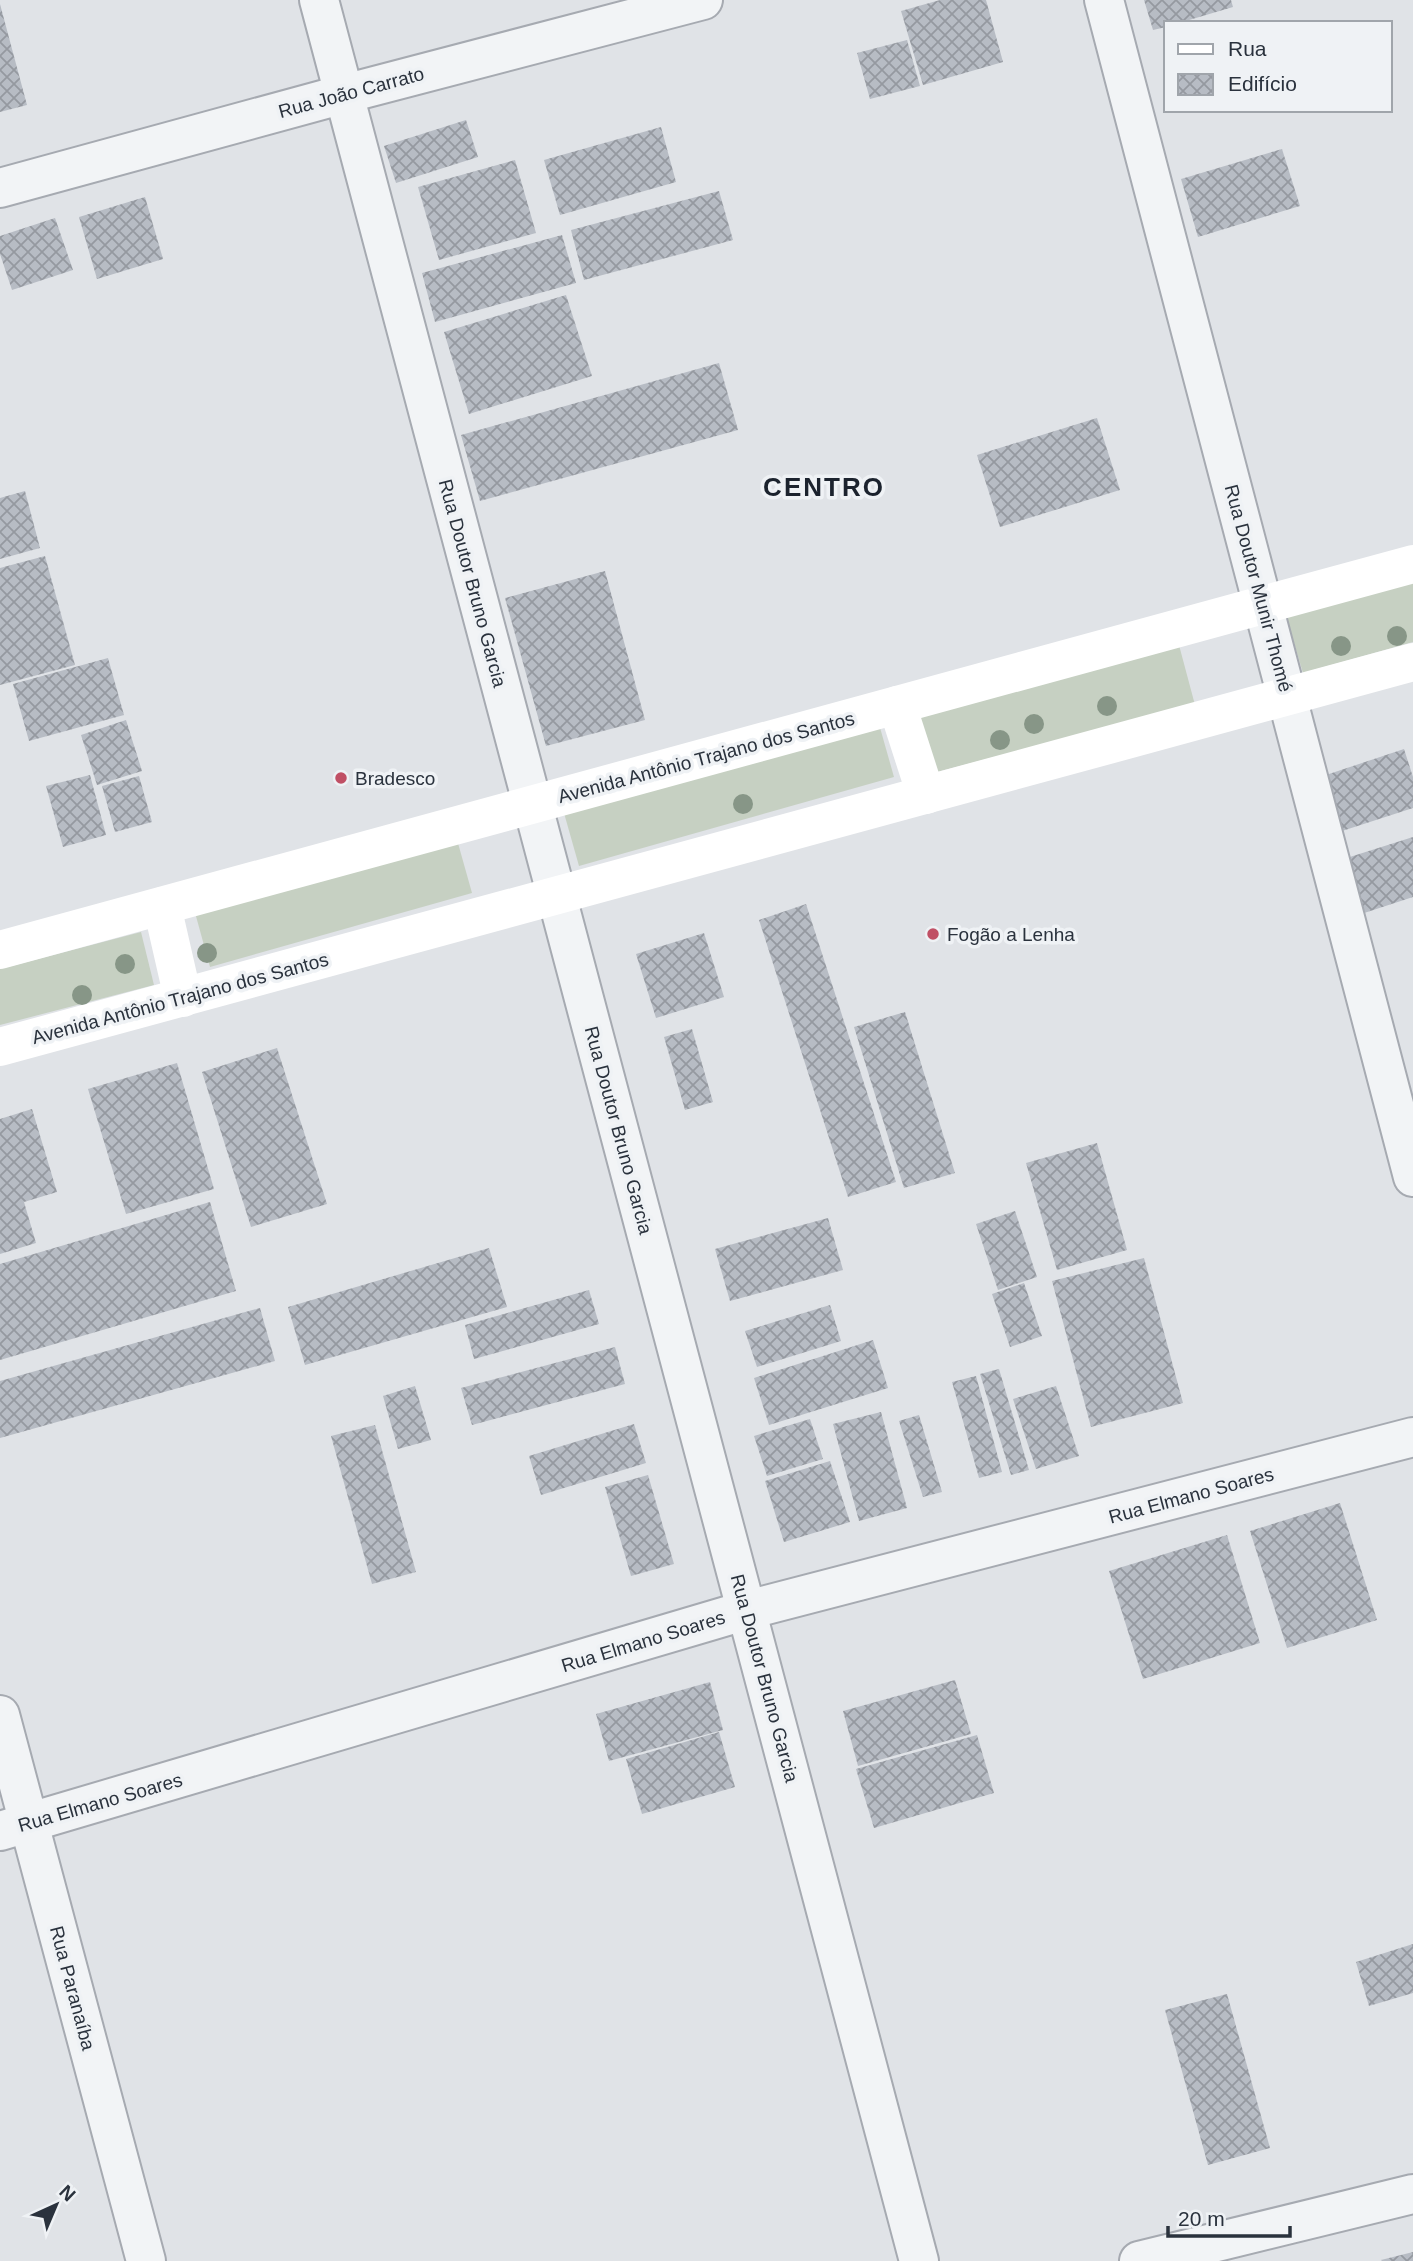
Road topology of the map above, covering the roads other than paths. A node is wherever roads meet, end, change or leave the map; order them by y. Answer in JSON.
{"nodes":[{"id":1,"x":319,"y":0,"type":"edge"},
{"id":2,"x":703,"y":0,"type":"edge"},
{"id":3,"x":1104,"y":0,"type":"edge"},
{"id":4,"x":344,"y":94,"type":"junction"},
{"id":5,"x":0,"y":188,"type":"edge"},
{"id":6,"x":1413,"y":564,"type":"edge"},
{"id":7,"x":1263,"y":605,"type":"junction"},
{"id":8,"x":1413,"y":662,"type":"edge"},
{"id":9,"x":1287,"y":696,"type":"junction"},
{"id":10,"x":897,"y":705,"type":"junction"},
{"id":11,"x":926,"y":795,"type":"junction"},
{"id":12,"x":532,"y":804,"type":"junction"},
{"id":13,"x":556,"y":895,"type":"junction"},
{"id":14,"x":162,"y":906,"type":"junction"},
{"id":15,"x":0,"y":950,"type":"edge"},
{"id":16,"x":183,"y":998,"type":"junction"},
{"id":17,"x":0,"y":1047,"type":"edge"},
{"id":18,"x":1413,"y":1177,"type":"edge"},
{"id":19,"x":1413,"y":1437,"type":"edge"},
{"id":20,"x":747,"y":1610,"type":"junction"},
{"id":21,"x":0,"y":1715,"type":"edge"},
{"id":22,"x":15,"y":1827,"type":"edge"},
{"id":23,"x":1413,"y":2194,"type":"edge"},
{"id":24,"x":146,"y":2261,"type":"edge"},
{"id":25,"x":919,"y":2261,"type":"edge"},
{"id":26,"x":1139,"y":2261,"type":"edge"}],
"edges":[{"from":1,"to":4,"type":"street","name":"Rua Doutor Bruno Garcia"},
{"from":2,"to":4,"type":"street","name":"Rua João Carrato"},
{"from":3,"to":7,"type":"street","name":"Rua Doutor Munir Thomé"},
{"from":4,"to":5,"type":"street","name":"Rua João Carrato"},
{"from":4,"to":12,"type":"street","name":"Rua Doutor Bruno Garcia"},
{"from":6,"to":7,"type":"main road","name":"Avenida Antônio Trajano dos Santos"},
{"from":7,"to":9,"type":"street","name":"Rua Doutor Munir Thomé"},
{"from":7,"to":10,"type":"main road","name":"Avenida Antônio Trajano dos Santos"},
{"from":8,"to":9,"type":"main road","name":"Avenida Antônio Trajano dos Santos"},
{"from":9,"to":11,"type":"main road","name":"Avenida Antônio Trajano dos Santos"},
{"from":9,"to":18,"type":"street","name":"Rua Doutor Munir Thomé"},
{"from":10,"to":11,"type":"main road"},
{"from":10,"to":12,"type":"main road","name":"Avenida Antônio Trajano dos Santos"},
{"from":11,"to":13,"type":"main road","name":"Avenida Antônio Trajano dos Santos"},
{"from":12,"to":13,"type":"street","name":"Rua Doutor Bruno Garcia"},
{"from":12,"to":14,"type":"main road","name":"Avenida Antônio Trajano dos Santos"},
{"from":13,"to":16,"type":"main road","name":"Avenida Antônio Trajano dos Santos"},
{"from":13,"to":20,"type":"street","name":"Rua Doutor Bruno Garcia"},
{"from":14,"to":15,"type":"main road","name":"Avenida Antônio Trajano dos Santos"},
{"from":14,"to":16,"type":"main road"},
{"from":16,"to":17,"type":"main road","name":"Avenida Antônio Trajano dos Santos"},
{"from":19,"to":20,"type":"street","name":"Rua Elmano Soares"},
{"from":20,"to":22,"type":"street","name":"Rua Elmano Soares"},
{"from":20,"to":25,"type":"street","name":"Rua Doutor Bruno Garcia"},
{"from":21,"to":22,"type":"street","name":"Rua Paranaíba"},
{"from":22,"to":24,"type":"street","name":"Rua Paranaíba"},
{"from":23,"to":26,"type":"street"}]}
